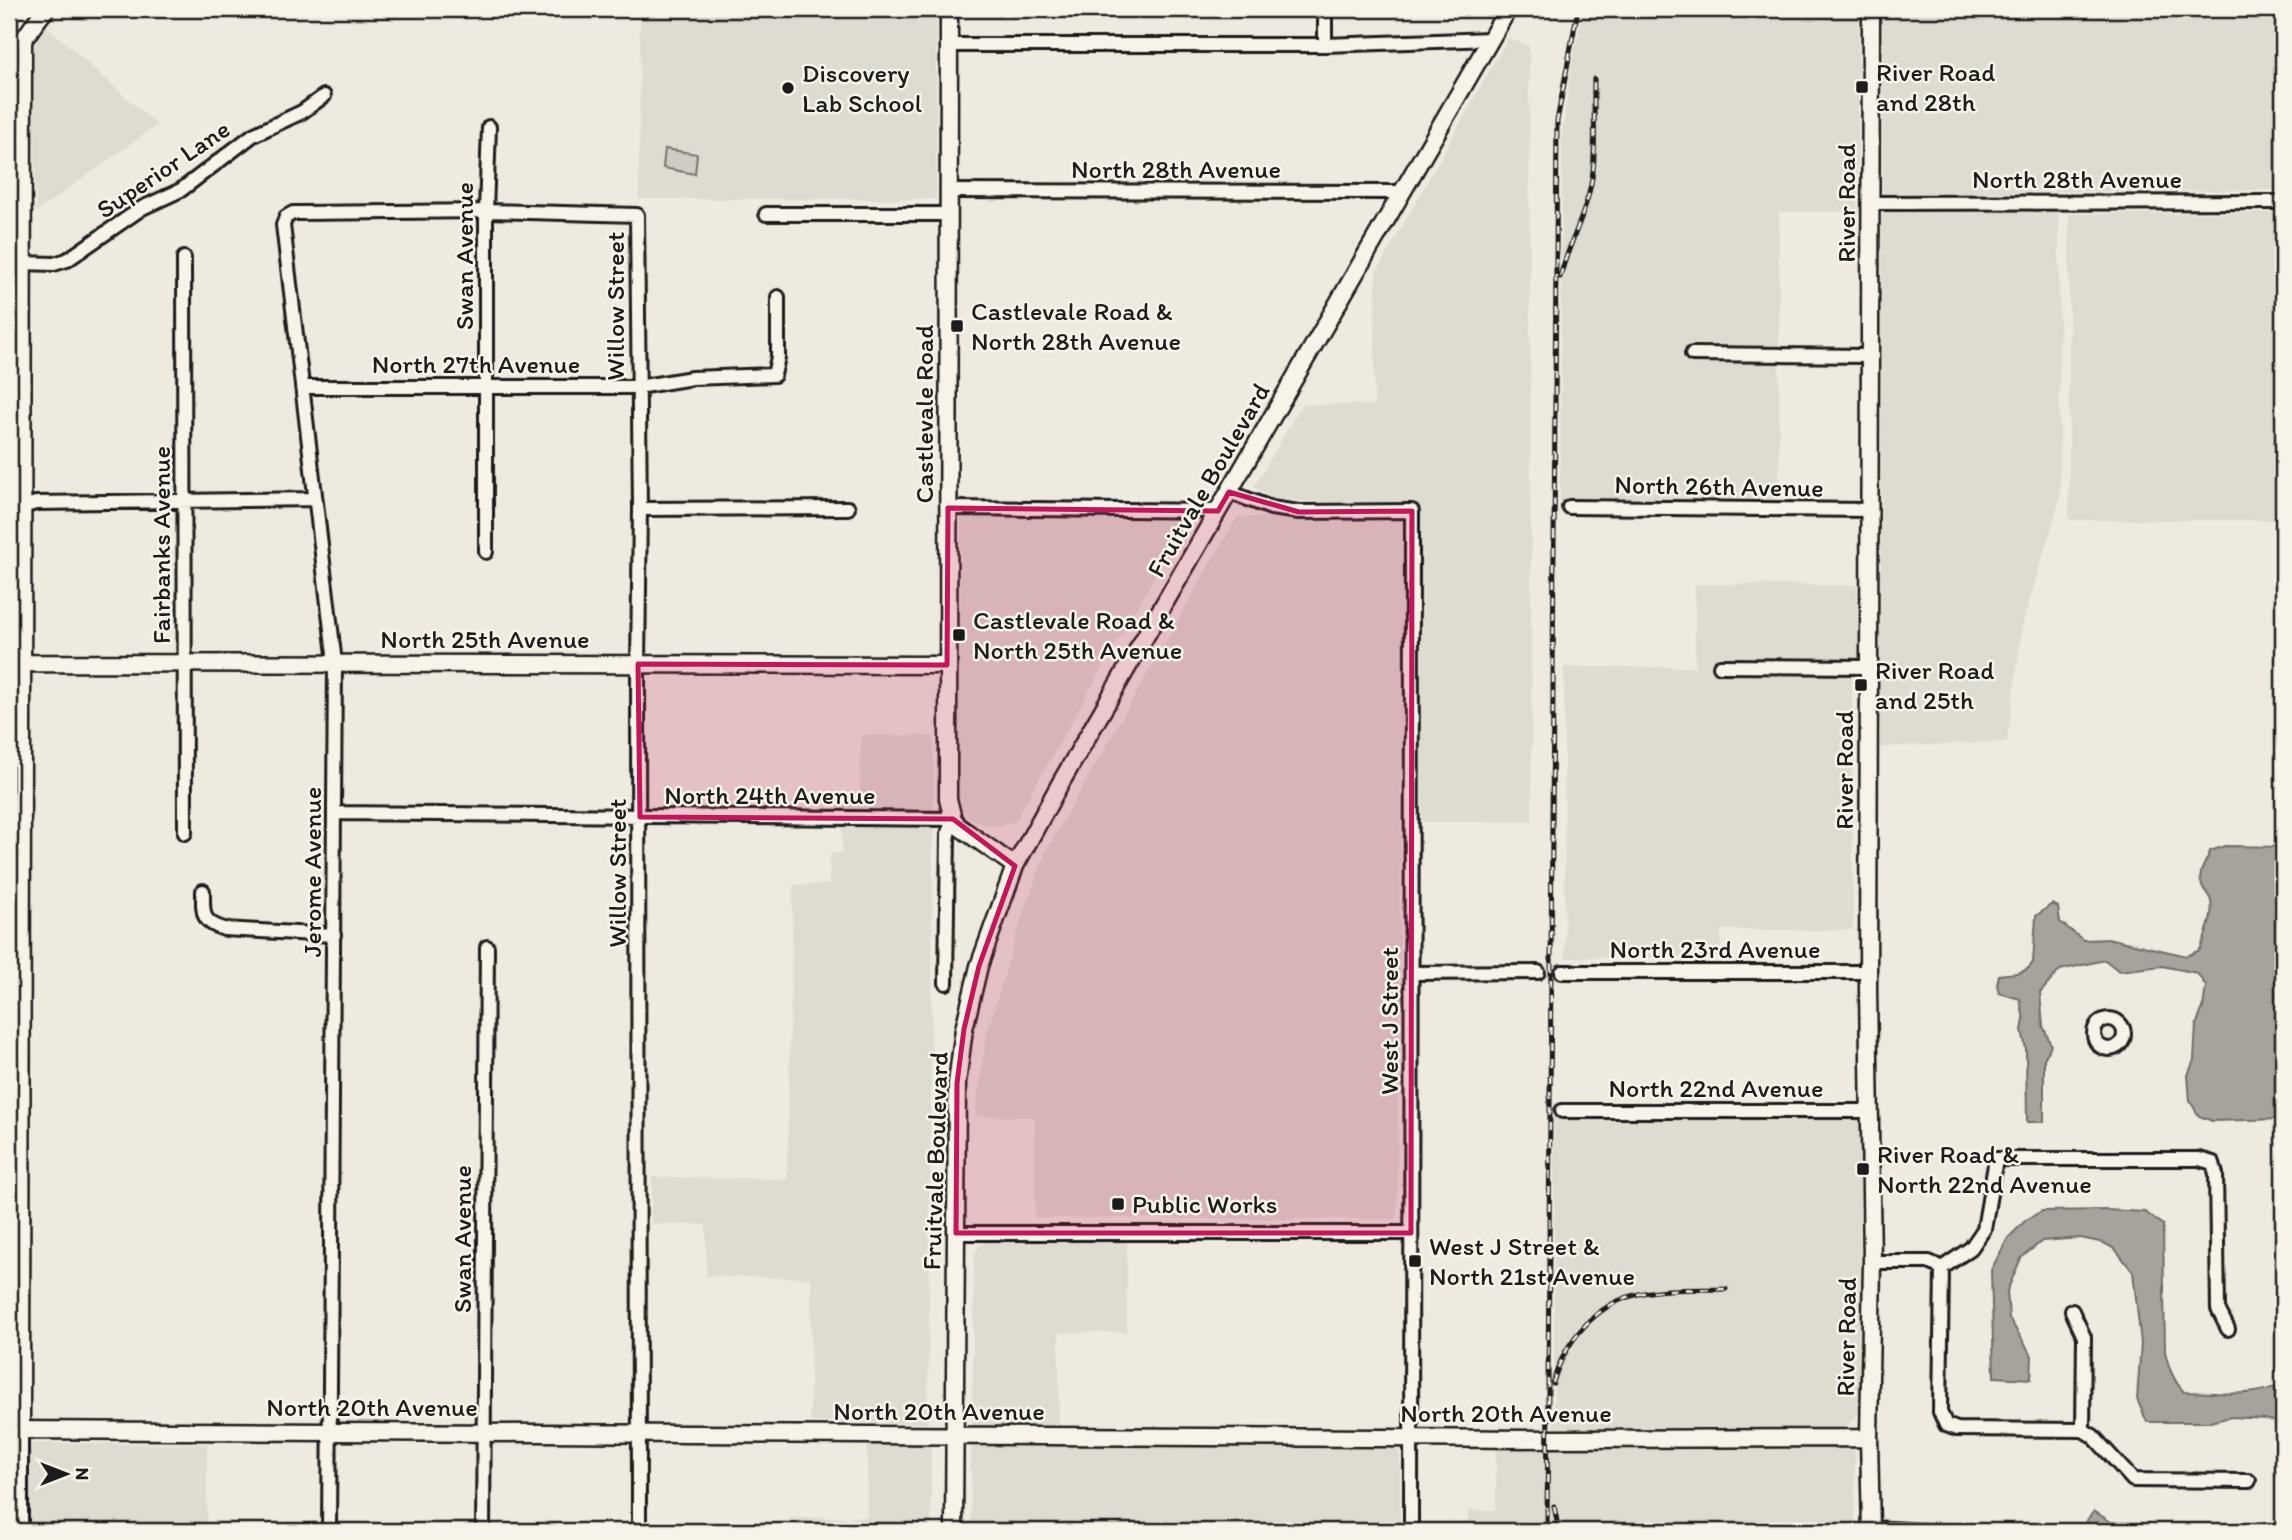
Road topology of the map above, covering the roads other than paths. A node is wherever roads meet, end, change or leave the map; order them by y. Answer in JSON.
{"nodes":[{"id":1,"x":46,"y":9,"type":"edge"},
{"id":2,"x":949,"y":9,"type":"edge"},
{"id":3,"x":1325,"y":9,"type":"edge"},
{"id":4,"x":1508,"y":9,"type":"edge"},
{"id":5,"x":1871,"y":9,"type":"edge"},
{"id":6,"x":34,"y":15,"type":"edge"},
{"id":7,"x":1492,"y":39,"type":"junction"},
{"id":8,"x":23,"y":43,"type":"junction"},
{"id":9,"x":949,"y":45,"type":"junction"},
{"id":10,"x":1325,"y":45,"type":"junction"},
{"id":11,"x":9,"y":58,"type":"edge"},
{"id":12,"x":324,"y":96,"type":"dead end"},
{"id":13,"x":489,"y":127,"type":"dead end"},
{"id":14,"x":949,"y":191,"type":"junction"},
{"id":15,"x":1403,"y":192,"type":"junction"},
{"id":16,"x":2283,"y":202,"type":"edge"},
{"id":17,"x":1870,"y":203,"type":"junction"},
{"id":18,"x":486,"y":211,"type":"junction"},
{"id":19,"x":766,"y":215,"type":"dead end"},
{"id":20,"x":949,"y":215,"type":"junction"},
{"id":21,"x":184,"y":258,"type":"dead end"},
{"id":22,"x":23,"y":263,"type":"junction"},
{"id":23,"x":778,"y":297,"type":"dead end"},
{"id":24,"x":1692,"y":355,"type":"dead end"},
{"id":25,"x":16,"y":356,"type":"edge"},
{"id":26,"x":1869,"y":356,"type":"junction"},
{"id":27,"x":303,"y":387,"type":"junction"},
{"id":28,"x":487,"y":387,"type":"junction"},
{"id":29,"x":638,"y":387,"type":"junction"},
{"id":30,"x":1229,"y":492,"type":"junction"},
{"id":31,"x":184,"y":499,"type":"junction"},
{"id":32,"x":314,"y":499,"type":"junction"},
{"id":33,"x":16,"y":507,"type":"edge"},
{"id":34,"x":1569,"y":507,"type":"dead end"},
{"id":35,"x":848,"y":508,"type":"dead end"},
{"id":36,"x":948,"y":508,"type":"junction"},
{"id":37,"x":640,"y":509,"type":"junction"},
{"id":38,"x":1869,"y":510,"type":"junction"},
{"id":39,"x":1218,"y":511,"type":"junction"},
{"id":40,"x":485,"y":552,"type":"dead end"},
{"id":41,"x":16,"y":622,"type":"edge"},
{"id":42,"x":22,"y":663,"type":"junction"},
{"id":43,"x":335,"y":663,"type":"junction"},
{"id":44,"x":183,"y":664,"type":"junction"},
{"id":45,"x":638,"y":664,"type":"junction"},
{"id":46,"x":947,"y":665,"type":"junction"},
{"id":47,"x":1720,"y":666,"type":"dead end"},
{"id":48,"x":1869,"y":667,"type":"junction"},
{"id":49,"x":335,"y":813,"type":"junction"},
{"id":50,"x":15,"y":816,"type":"edge"},
{"id":51,"x":640,"y":817,"type":"junction"},
{"id":52,"x":953,"y":819,"type":"junction"},
{"id":53,"x":185,"y":833,"type":"dead end"},
{"id":54,"x":1015,"y":866,"type":"junction"},
{"id":55,"x":203,"y":891,"type":"dead end"},
{"id":56,"x":334,"y":935,"type":"junction"},
{"id":57,"x":487,"y":947,"type":"dead end"},
{"id":58,"x":15,"y":970,"type":"edge"},
{"id":59,"x":1412,"y":972,"type":"junction"},
{"id":60,"x":1538,"y":972,"type":"dead end"},
{"id":61,"x":1562,"y":972,"type":"dead end"},
{"id":62,"x":1868,"y":972,"type":"junction"},
{"id":63,"x":946,"y":983,"type":"dead end"},
{"id":64,"x":1562,"y":1111,"type":"dead end"},
{"id":65,"x":1869,"y":1111,"type":"junction"},
{"id":66,"x":15,"y":1123,"type":"edge"},
{"id":67,"x":956,"y":1233,"type":"junction"},
{"id":68,"x":1411,"y":1233,"type":"junction"},
{"id":69,"x":1872,"y":1262,"type":"junction"},
{"id":70,"x":1942,"y":1268,"type":"junction"},
{"id":71,"x":15,"y":1276,"type":"edge"},
{"id":72,"x":2072,"y":1311,"type":"dead end"},
{"id":73,"x":2228,"y":1329,"type":"dead end"},
{"id":74,"x":15,"y":1430,"type":"edge"},
{"id":75,"x":2083,"y":1430,"type":"junction"},
{"id":76,"x":330,"y":1431,"type":"junction"},
{"id":77,"x":483,"y":1432,"type":"junction"},
{"id":78,"x":638,"y":1433,"type":"junction"},
{"id":79,"x":954,"y":1436,"type":"junction"},
{"id":80,"x":1411,"y":1437,"type":"junction"},
{"id":81,"x":1869,"y":1438,"type":"junction"},
{"id":82,"x":2249,"y":1481,"type":"dead end"},
{"id":83,"x":1871,"y":1530,"type":"edge"},
{"id":84,"x":21,"y":1531,"type":"edge"},
{"id":85,"x":329,"y":1531,"type":"edge"},
{"id":86,"x":483,"y":1531,"type":"edge"},
{"id":87,"x":639,"y":1531,"type":"edge"},
{"id":88,"x":954,"y":1531,"type":"edge"},
{"id":89,"x":1411,"y":1531,"type":"edge"},
{"id":90,"x":1928,"y":1531,"type":"edge"}],
"edges":[{"from":1,"to":6,"type":"street"},
{"from":2,"to":9,"type":"street","name":"Castlevale Road"},
{"from":3,"to":10,"type":"street"},
{"from":4,"to":7,"type":"street","name":"Fruitvale Boulevard"},
{"from":5,"to":17,"type":"street","name":"River Road"},
{"from":6,"to":8,"type":"street"},
{"from":7,"to":10,"type":"street"},
{"from":7,"to":15,"type":"street","name":"Fruitvale Boulevard"},
{"from":8,"to":11,"type":"street"},
{"from":8,"to":22,"type":"street"},
{"from":9,"to":10,"type":"street"},
{"from":9,"to":14,"type":"street","name":"Castlevale Road"},
{"from":12,"to":22,"type":"street","name":"Superior Lane"},
{"from":13,"to":18,"type":"street","name":"Swan Avenue"},
{"from":14,"to":15,"type":"street","name":"North 28th Avenue"},
{"from":14,"to":20,"type":"street","name":"Castlevale Road"},
{"from":15,"to":30,"type":"street","name":"Fruitvale Boulevard"},
{"from":16,"to":17,"type":"street","name":"North 28th Avenue"},
{"from":17,"to":26,"type":"street","name":"River Road"},
{"from":18,"to":27,"type":"street","name":"Jerome Avenue"},
{"from":18,"to":28,"type":"street","name":"Swan Avenue"},
{"from":18,"to":29,"type":"street","name":"Willow Street"},
{"from":19,"to":20,"type":"street"},
{"from":20,"to":36,"type":"street","name":"Castlevale Road"},
{"from":21,"to":31,"type":"street","name":"Fairbanks Avenue"},
{"from":22,"to":25,"type":"street"},
{"from":23,"to":29,"type":"street","name":"North 27th Avenue"},
{"from":24,"to":26,"type":"street"},
{"from":25,"to":33,"type":"street"},
{"from":26,"to":38,"type":"street","name":"River Road"},
{"from":27,"to":28,"type":"street","name":"North 27th Avenue"},
{"from":27,"to":32,"type":"street","name":"Jerome Avenue"},
{"from":28,"to":29,"type":"street","name":"North 27th Avenue"},
{"from":28,"to":40,"type":"street","name":"Swan Avenue"},
{"from":29,"to":37,"type":"street","name":"Willow Street"},
{"from":30,"to":39,"type":"street","name":"Fruitvale Boulevard"},
{"from":30,"to":59,"type":"street","name":"West J Street"},
{"from":31,"to":32,"type":"street"},
{"from":31,"to":33,"type":"street"},
{"from":31,"to":44,"type":"street","name":"Fairbanks Avenue"},
{"from":32,"to":43,"type":"street","name":"Jerome Avenue"},
{"from":33,"to":41,"type":"street"},
{"from":34,"to":38,"type":"street","name":"North 26th Avenue"},
{"from":35,"to":37,"type":"street"},
{"from":36,"to":39,"type":"street"},
{"from":36,"to":46,"type":"street","name":"Castlevale Road"},
{"from":37,"to":45,"type":"street","name":"Willow Street"},
{"from":38,"to":48,"type":"street","name":"River Road"},
{"from":39,"to":54,"type":"street","name":"Fruitvale Boulevard"},
{"from":41,"to":42,"type":"street"},
{"from":42,"to":44,"type":"street","name":"North 25th Avenue"},
{"from":42,"to":50,"type":"street"},
{"from":43,"to":44,"type":"street","name":"North 25th Avenue"},
{"from":43,"to":45,"type":"street","name":"North 25th Avenue"},
{"from":43,"to":49,"type":"street","name":"Jerome Avenue"},
{"from":44,"to":53,"type":"street","name":"Fairbanks Avenue"},
{"from":45,"to":46,"type":"street","name":"North 25th Avenue"},
{"from":45,"to":51,"type":"street","name":"Willow Street"},
{"from":46,"to":52,"type":"street","name":"Castlevale Road"},
{"from":47,"to":48,"type":"street"},
{"from":48,"to":62,"type":"street","name":"River Road"},
{"from":49,"to":51,"type":"street","name":"North 24th Avenue"},
{"from":49,"to":56,"type":"street","name":"Jerome Avenue"},
{"from":50,"to":58,"type":"street"},
{"from":51,"to":52,"type":"street","name":"North 24th Avenue"},
{"from":51,"to":78,"type":"street","name":"Willow Street"},
{"from":52,"to":54,"type":"street"},
{"from":52,"to":63,"type":"street","name":"Castlevale Road"},
{"from":54,"to":67,"type":"street","name":"Fruitvale Boulevard"},
{"from":55,"to":56,"type":"street"},
{"from":56,"to":76,"type":"street","name":"Jerome Avenue"},
{"from":57,"to":77,"type":"street","name":"Swan Avenue"},
{"from":58,"to":66,"type":"street"},
{"from":59,"to":60,"type":"street"},
{"from":59,"to":68,"type":"street","name":"West J Street"},
{"from":61,"to":62,"type":"street","name":"North 23rd Avenue"},
{"from":62,"to":65,"type":"street","name":"River Road"},
{"from":64,"to":65,"type":"street","name":"North 22nd Avenue"},
{"from":65,"to":69,"type":"street","name":"River Road"},
{"from":66,"to":71,"type":"street"},
{"from":67,"to":68,"type":"street"},
{"from":67,"to":79,"type":"street","name":"Fruitvale Boulevard"},
{"from":68,"to":80,"type":"street","name":"West J Street"},
{"from":69,"to":70,"type":"street"},
{"from":69,"to":81,"type":"street","name":"River Road"},
{"from":70,"to":73,"type":"street"},
{"from":70,"to":75,"type":"street"},
{"from":71,"to":74,"type":"street"},
{"from":72,"to":75,"type":"street"},
{"from":74,"to":76,"type":"street","name":"North 20th Avenue"},
{"from":74,"to":84,"type":"street"},
{"from":75,"to":82,"type":"street"},
{"from":76,"to":77,"type":"street","name":"North 20th Avenue"},
{"from":76,"to":85,"type":"street","name":"Jerome Avenue"},
{"from":77,"to":78,"type":"street","name":"North 20th Avenue"},
{"from":77,"to":86,"type":"street","name":"Swan Avenue"},
{"from":78,"to":79,"type":"street","name":"North 20th Avenue"},
{"from":78,"to":87,"type":"street","name":"Willow Street"},
{"from":79,"to":80,"type":"street","name":"North 20th Avenue"},
{"from":79,"to":88,"type":"street","name":"Fruitvale Boulevard"},
{"from":80,"to":81,"type":"street","name":"North 20th Avenue"},
{"from":80,"to":89,"type":"street","name":"West J Street"},
{"from":81,"to":83,"type":"street","name":"River Road"},
{"from":83,"to":90,"type":"street"}]}
